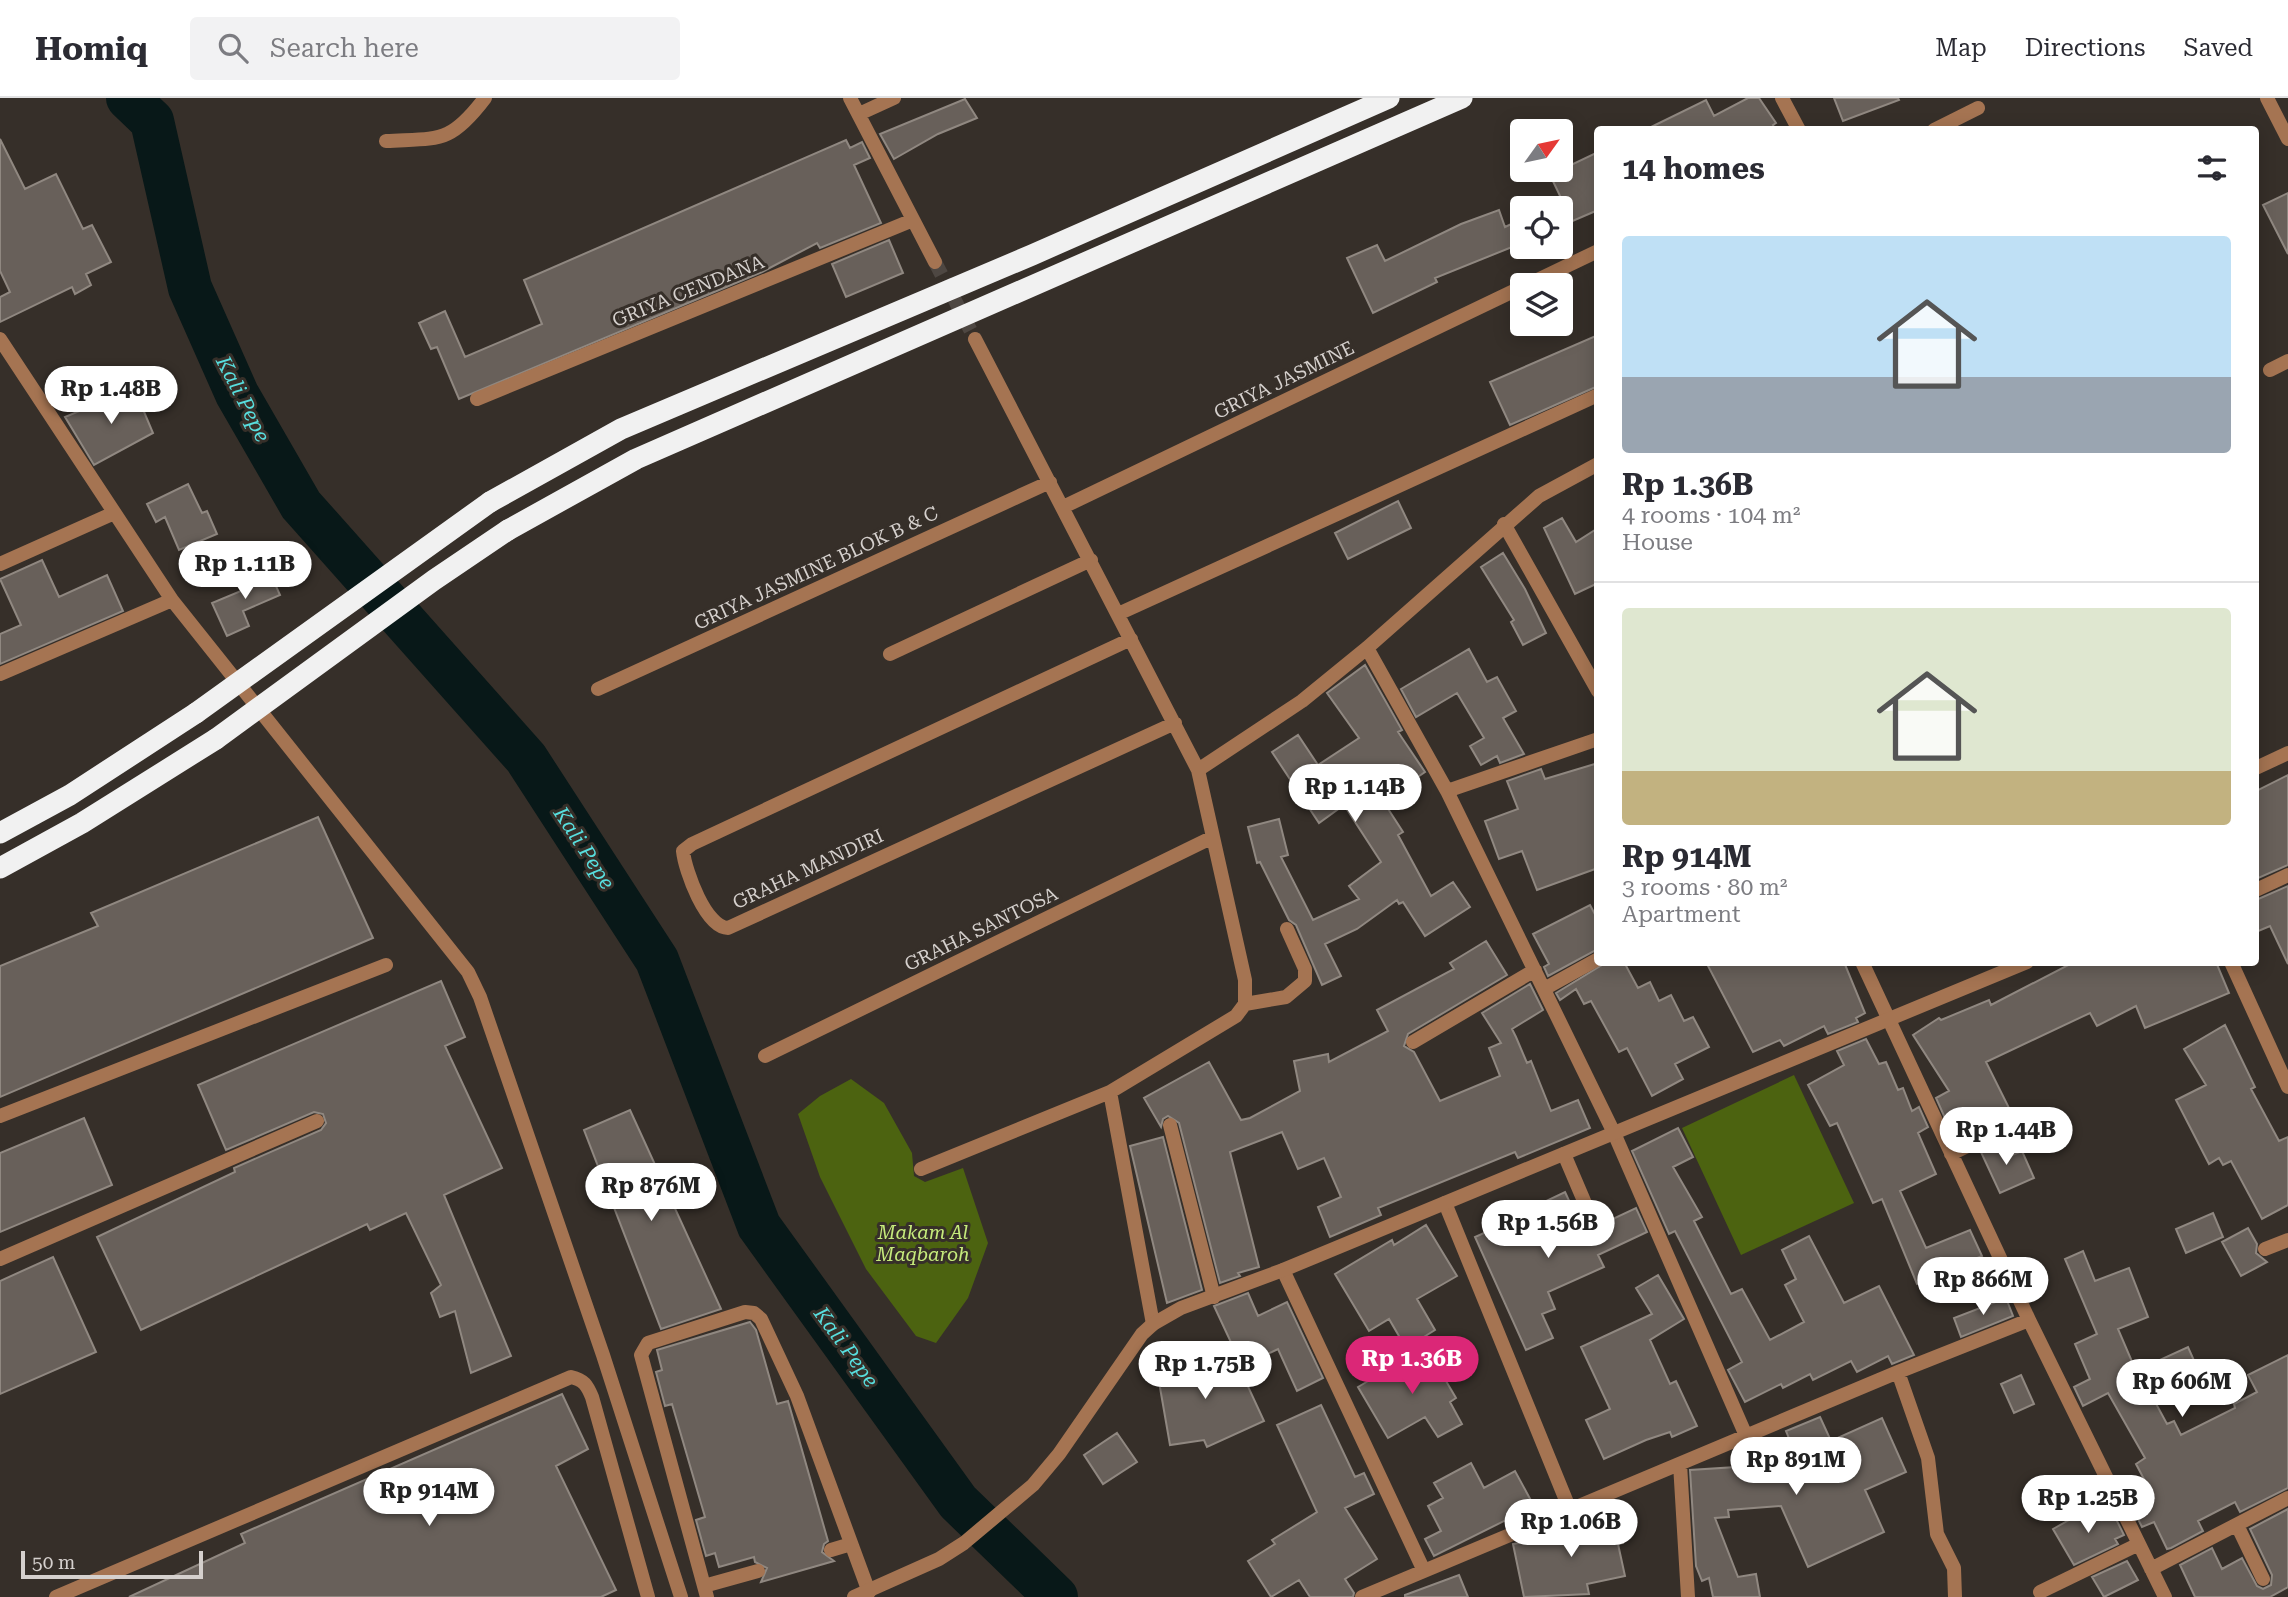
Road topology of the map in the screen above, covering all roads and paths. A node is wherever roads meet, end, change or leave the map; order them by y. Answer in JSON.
{"nodes":[{"id":1,"x":485,"y":98,"type":"edge"},
{"id":2,"x":850,"y":98,"type":"edge"},
{"id":3,"x":894,"y":98,"type":"edge"},
{"id":4,"x":1389,"y":98,"type":"edge"},
{"id":5,"x":1462,"y":98,"type":"edge"},
{"id":6,"x":1782,"y":98,"type":"edge"},
{"id":7,"x":2267,"y":98,"type":"edge"},
{"id":8,"x":1978,"y":108,"type":"dead end"},
{"id":9,"x":859,"y":114,"type":"junction"},
{"id":10,"x":2282,"y":117,"type":"edge"},
{"id":11,"x":1797,"y":126,"type":"edge"},
{"id":12,"x":1942,"y":126,"type":"edge"},
{"id":13,"x":2288,"y":139,"type":"edge"},
{"id":14,"x":386,"y":141,"type":"dead end"},
{"id":15,"x":913,"y":220,"type":"junction"},
{"id":16,"x":1594,"y":253,"type":"edge"},
{"id":17,"x":935,"y":262,"type":"tunnel mouth"},
{"id":18,"x":1552,"y":273,"type":"edge"},
{"id":19,"x":1510,"y":293,"type":"edge"},
{"id":20,"x":0,"y":339,"type":"edge"},
{"id":21,"x":975,"y":340,"type":"tunnel mouth"},
{"id":22,"x":2288,"y":361,"type":"edge"},
{"id":23,"x":2270,"y":370,"type":"dead end"},
{"id":24,"x":1594,"y":396,"type":"edge"},
{"id":25,"x":477,"y":399,"type":"dead end"},
{"id":26,"x":1594,"y":466,"type":"edge"},
{"id":27,"x":1050,"y":482,"type":"junction"},
{"id":28,"x":1063,"y":507,"type":"junction"},
{"id":29,"x":114,"y":513,"type":"junction"},
{"id":30,"x":1504,"y":524,"type":"junction"},
{"id":31,"x":1091,"y":560,"type":"junction"},
{"id":32,"x":0,"y":564,"type":"edge"},
{"id":33,"x":172,"y":600,"type":"junction"},
{"id":34,"x":1118,"y":614,"type":"junction"},
{"id":35,"x":1131,"y":639,"type":"junction"},
{"id":36,"x":1367,"y":648,"type":"junction"},
{"id":37,"x":890,"y":654,"type":"dead end"},
{"id":38,"x":0,"y":674,"type":"edge"},
{"id":39,"x":1594,"y":684,"type":"edge"},
{"id":40,"x":598,"y":689,"type":"dead end"},
{"id":41,"x":1175,"y":723,"type":"junction"},
{"id":42,"x":1594,"y":740,"type":"edge"},
{"id":43,"x":2288,"y":753,"type":"edge"},
{"id":44,"x":2259,"y":767,"type":"edge"},
{"id":45,"x":1198,"y":770,"type":"junction"},
{"id":46,"x":1447,"y":791,"type":"junction"},
{"id":47,"x":0,"y":833,"type":"edge"},
{"id":48,"x":1213,"y":837,"type":"junction"},
{"id":49,"x":0,"y":868,"type":"edge"},
{"id":50,"x":2288,"y":875,"type":"edge"},
{"id":51,"x":2259,"y":889,"type":"edge"},
{"id":52,"x":1287,"y":929,"type":"dead end"},
{"id":53,"x":1594,"y":961,"type":"edge"},
{"id":54,"x":386,"y":965,"type":"dead end"},
{"id":55,"x":1864,"y":966,"type":"edge"},
{"id":56,"x":2018,"y":966,"type":"edge"},
{"id":57,"x":2233,"y":966,"type":"edge"},
{"id":58,"x":1535,"y":971,"type":"junction"},
{"id":59,"x":1544,"y":989,"type":"junction"},
{"id":60,"x":1245,"y":1004,"type":"junction"},
{"id":61,"x":1889,"y":1021,"type":"junction"},
{"id":62,"x":1412,"y":1042,"type":"dead end"},
{"id":63,"x":765,"y":1056,"type":"dead end"},
{"id":64,"x":2288,"y":1087,"type":"edge"},
{"id":65,"x":1110,"y":1092,"type":"junction"},
{"id":66,"x":0,"y":1116,"type":"edge"},
{"id":67,"x":317,"y":1121,"type":"dead end"},
{"id":68,"x":2015,"y":1123,"type":"dead end"},
{"id":69,"x":1170,"y":1125,"type":"dead end"},
{"id":70,"x":1614,"y":1133,"type":"junction"},
{"id":71,"x":1564,"y":1154,"type":"junction"},
{"id":72,"x":1951,"y":1154,"type":"junction"},
{"id":73,"x":921,"y":1169,"type":"dead end"},
{"id":74,"x":1445,"y":1203,"type":"junction"},
{"id":75,"x":1593,"y":1222,"type":"dead end"},
{"id":76,"x":2288,"y":1240,"type":"edge"},
{"id":77,"x":2265,"y":1249,"type":"dead end"},
{"id":78,"x":0,"y":1259,"type":"edge"},
{"id":79,"x":1283,"y":1270,"type":"junction"},
{"id":80,"x":1214,"y":1297,"type":"junction"},
{"id":81,"x":2029,"y":1320,"type":"junction"},
{"id":82,"x":1153,"y":1324,"type":"junction"},
{"id":83,"x":1898,"y":1372,"type":"junction"},
{"id":84,"x":1747,"y":1438,"type":"junction"},
{"id":85,"x":1680,"y":1464,"type":"junction"},
{"id":86,"x":2288,"y":1498,"type":"edge"},
{"id":87,"x":1570,"y":1510,"type":"junction"},
{"id":88,"x":2237,"y":1525,"type":"junction"},
{"id":89,"x":851,"y":1544,"type":"junction"},
{"id":90,"x":2139,"y":1544,"type":"junction"},
{"id":91,"x":831,"y":1550,"type":"dead end"},
{"id":92,"x":2151,"y":1569,"type":"junction"},
{"id":93,"x":758,"y":1571,"type":"dead end"},
{"id":94,"x":1424,"y":1571,"type":"junction"},
{"id":95,"x":2263,"y":1579,"type":"dead end"},
{"id":96,"x":706,"y":1592,"type":"edge"},
{"id":97,"x":869,"y":1592,"type":"junction"},
{"id":98,"x":2040,"y":1592,"type":"dead end"},
{"id":99,"x":55,"y":1597,"type":"edge"},
{"id":100,"x":648,"y":1597,"type":"edge"},
{"id":101,"x":681,"y":1597,"type":"edge"},
{"id":102,"x":854,"y":1597,"type":"edge"},
{"id":103,"x":1362,"y":1597,"type":"edge"},
{"id":104,"x":1688,"y":1597,"type":"edge"},
{"id":105,"x":1955,"y":1597,"type":"edge"},
{"id":106,"x":2165,"y":1597,"type":"edge"}],
"edges":[{"from":1,"to":14,"type":"street"},
{"from":2,"to":9,"type":"street"},
{"from":3,"to":9,"type":"street"},
{"from":4,"to":47,"type":"highway","bridge":true},
{"from":5,"to":49,"type":"highway","bridge":true},
{"from":6,"to":11,"type":"street"},
{"from":7,"to":10,"type":"street"},
{"from":8,"to":12,"type":"street"},
{"from":9,"to":15,"type":"street"},
{"from":10,"to":13,"type":"street"},
{"from":15,"to":17,"type":"street"},
{"from":15,"to":25,"type":"street","name":"GRIYA CENDANA"},
{"from":16,"to":18,"type":"street","name":"GRIYA JASMINE"},
{"from":19,"to":28,"type":"street","name":"GRIYA JASMINE"},
{"from":20,"to":29,"type":"street"},
{"from":21,"to":27,"type":"street"},
{"from":22,"to":23,"type":"street"},
{"from":24,"to":34,"type":"street"},
{"from":26,"to":30,"type":"street"},
{"from":27,"to":28,"type":"street"},
{"from":27,"to":40,"type":"street","name":"GRIYA JASMINE BLOK B & C"},
{"from":28,"to":31,"type":"street"},
{"from":29,"to":32,"type":"street"},
{"from":29,"to":33,"type":"street"},
{"from":30,"to":36,"type":"street"},
{"from":30,"to":39,"type":"street"},
{"from":31,"to":34,"type":"street"},
{"from":31,"to":37,"type":"street"},
{"from":33,"to":38,"type":"street"},
{"from":33,"to":101,"type":"street"},
{"from":34,"to":35,"type":"street"},
{"from":35,"to":41,"type":"street"},
{"from":35,"to":41,"type":"street","name":"GRAHA MANDIRI"},
{"from":36,"to":45,"type":"street"},
{"from":36,"to":46,"type":"street"},
{"from":41,"to":45,"type":"street"},
{"from":42,"to":46,"type":"street"},
{"from":43,"to":44,"type":"street"},
{"from":45,"to":48,"type":"street"},
{"from":46,"to":58,"type":"street"},
{"from":48,"to":60,"type":"street"},
{"from":48,"to":63,"type":"street","name":"GRAHA SANTOSA"},
{"from":50,"to":51,"type":"street"},
{"from":52,"to":60,"type":"street"},
{"from":53,"to":59,"type":"street"},
{"from":54,"to":66,"type":"street"},
{"from":55,"to":61,"type":"street"},
{"from":56,"to":61,"type":"street"},
{"from":57,"to":64,"type":"street"},
{"from":58,"to":59,"type":"street"},
{"from":58,"to":62,"type":"street"},
{"from":59,"to":70,"type":"street"},
{"from":60,"to":65,"type":"street"},
{"from":61,"to":70,"type":"street"},
{"from":61,"to":72,"type":"street"},
{"from":65,"to":73,"type":"street"},
{"from":65,"to":82,"type":"street"},
{"from":67,"to":78,"type":"street"},
{"from":68,"to":72,"type":"street"},
{"from":69,"to":80,"type":"street"},
{"from":70,"to":71,"type":"street"},
{"from":70,"to":84,"type":"street"},
{"from":71,"to":74,"type":"street"},
{"from":71,"to":75,"type":"street"},
{"from":72,"to":81,"type":"street"},
{"from":74,"to":79,"type":"street"},
{"from":74,"to":87,"type":"street"},
{"from":76,"to":77,"type":"street"},
{"from":79,"to":80,"type":"street"},
{"from":79,"to":94,"type":"street"},
{"from":80,"to":82,"type":"street"},
{"from":81,"to":83,"type":"street"},
{"from":81,"to":90,"type":"street"},
{"from":82,"to":97,"type":"street"},
{"from":83,"to":84,"type":"street"},
{"from":83,"to":105,"type":"street"},
{"from":84,"to":85,"type":"street"},
{"from":85,"to":87,"type":"street"},
{"from":85,"to":104,"type":"street"},
{"from":86,"to":88,"type":"street"},
{"from":87,"to":94,"type":"street"},
{"from":88,"to":92,"type":"street"},
{"from":88,"to":95,"type":"street"},
{"from":89,"to":91,"type":"street"},
{"from":89,"to":96,"type":"street"},
{"from":89,"to":97,"type":"street"},
{"from":90,"to":92,"type":"street"},
{"from":90,"to":98,"type":"street"},
{"from":92,"to":106,"type":"street"},
{"from":93,"to":96,"type":"street"},
{"from":94,"to":103,"type":"street"},
{"from":97,"to":102,"type":"street"},
{"from":99,"to":100,"type":"street"}]}
